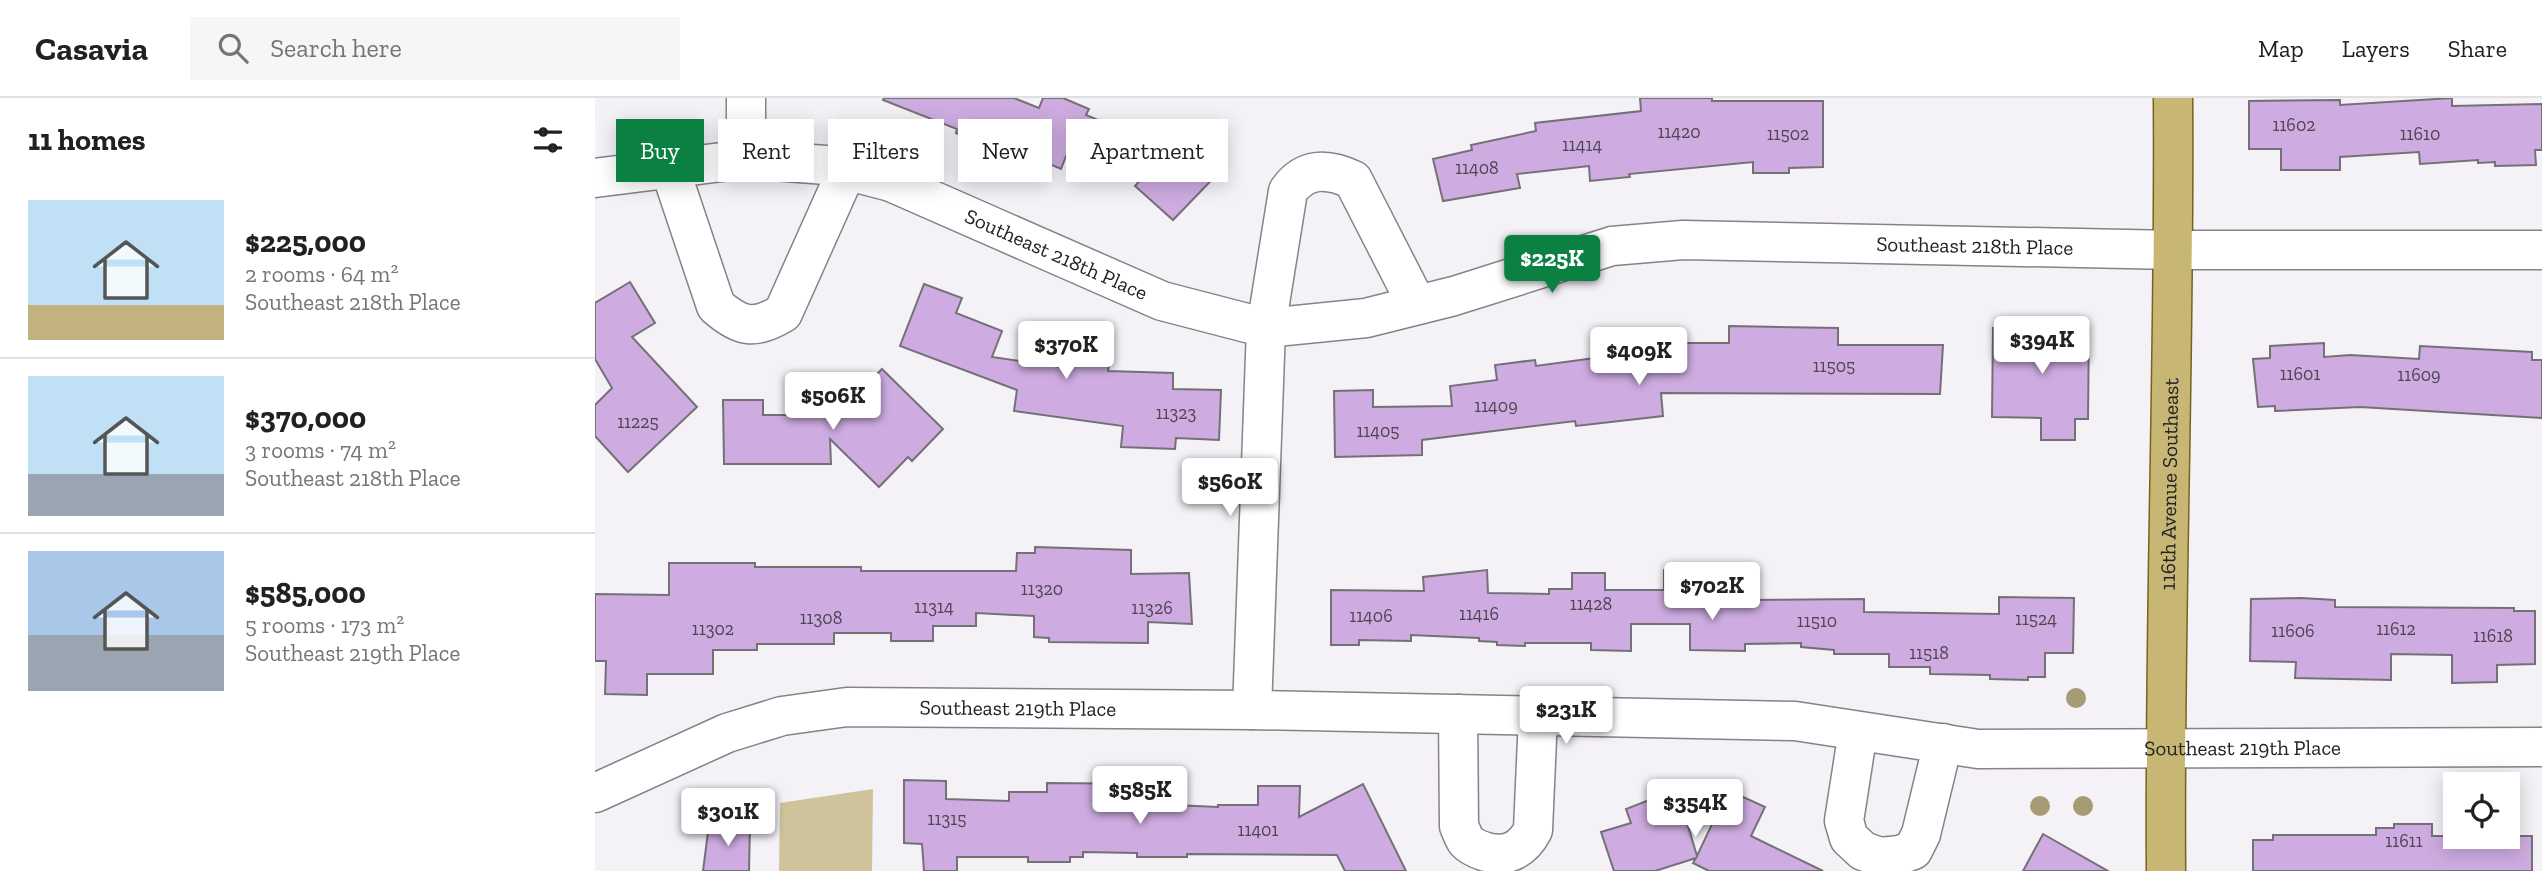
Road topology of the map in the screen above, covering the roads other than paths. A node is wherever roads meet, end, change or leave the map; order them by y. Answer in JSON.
{"nodes":[{"id":1,"x":746,"y":98,"type":"edge"},
{"id":2,"x":2173,"y":98,"type":"edge"},
{"id":3,"x":746,"y":119,"type":"edge"},
{"id":4,"x":616,"y":175,"type":"edge"},
{"id":5,"x":595,"y":178,"type":"edge"},
{"id":6,"x":674,"y":182,"type":"edge"},
{"id":7,"x":843,"y":182,"type":"edge"},
{"id":8,"x":893,"y":182,"type":"edge"},
{"id":9,"x":2174,"y":250,"type":"junction"},
{"id":10,"x":2542,"y":250,"type":"edge"},
{"id":11,"x":1416,"y":305,"type":"junction"},
{"id":12,"x":1266,"y":328,"type":"junction"},
{"id":13,"x":1252,"y":710,"type":"junction"},
{"id":14,"x":1458,"y":714,"type":"junction"},
{"id":15,"x":1538,"y":716,"type":"junction"},
{"id":16,"x":1858,"y":730,"type":"junction"},
{"id":17,"x":1943,"y":743,"type":"junction"},
{"id":18,"x":2542,"y":747,"type":"edge"},
{"id":19,"x":2165,"y":749,"type":"junction"},
{"id":20,"x":595,"y":793,"type":"edge"},
{"id":21,"x":2165,"y":871,"type":"edge"}],
"edges":[{"from":1,"to":3,"type":"street"},
{"from":2,"to":9,"type":"main road","name":"116th Avenue Southeast"},
{"from":4,"to":5,"type":"street","name":"Southeast 218th Place"},
{"from":6,"to":7,"type":"street"},
{"from":8,"to":12,"type":"street","name":"Southeast 218th Place"},
{"from":9,"to":10,"type":"street","name":"Southeast 218th Place"},
{"from":9,"to":11,"type":"street","name":"Southeast 218th Place"},
{"from":9,"to":19,"type":"main road","name":"116th Avenue Southeast"},
{"from":11,"to":12,"type":"street","name":"Southeast 218th Place"},
{"from":11,"to":12,"type":"street"},
{"from":12,"to":13,"type":"street"},
{"from":13,"to":14,"type":"street","name":"Southeast 219th Place"},
{"from":13,"to":20,"type":"street","name":"Southeast 219th Place"},
{"from":14,"to":15,"type":"street","name":"Southeast 219th Place"},
{"from":14,"to":15,"type":"street"},
{"from":15,"to":16,"type":"street","name":"Southeast 219th Place"},
{"from":16,"to":17,"type":"street","name":"Southeast 219th Place"},
{"from":16,"to":17,"type":"street"},
{"from":17,"to":19,"type":"street","name":"Southeast 219th Place"},
{"from":18,"to":19,"type":"street","name":"Southeast 219th Place"},
{"from":19,"to":21,"type":"main road","name":"116th Avenue Southeast"}]}
